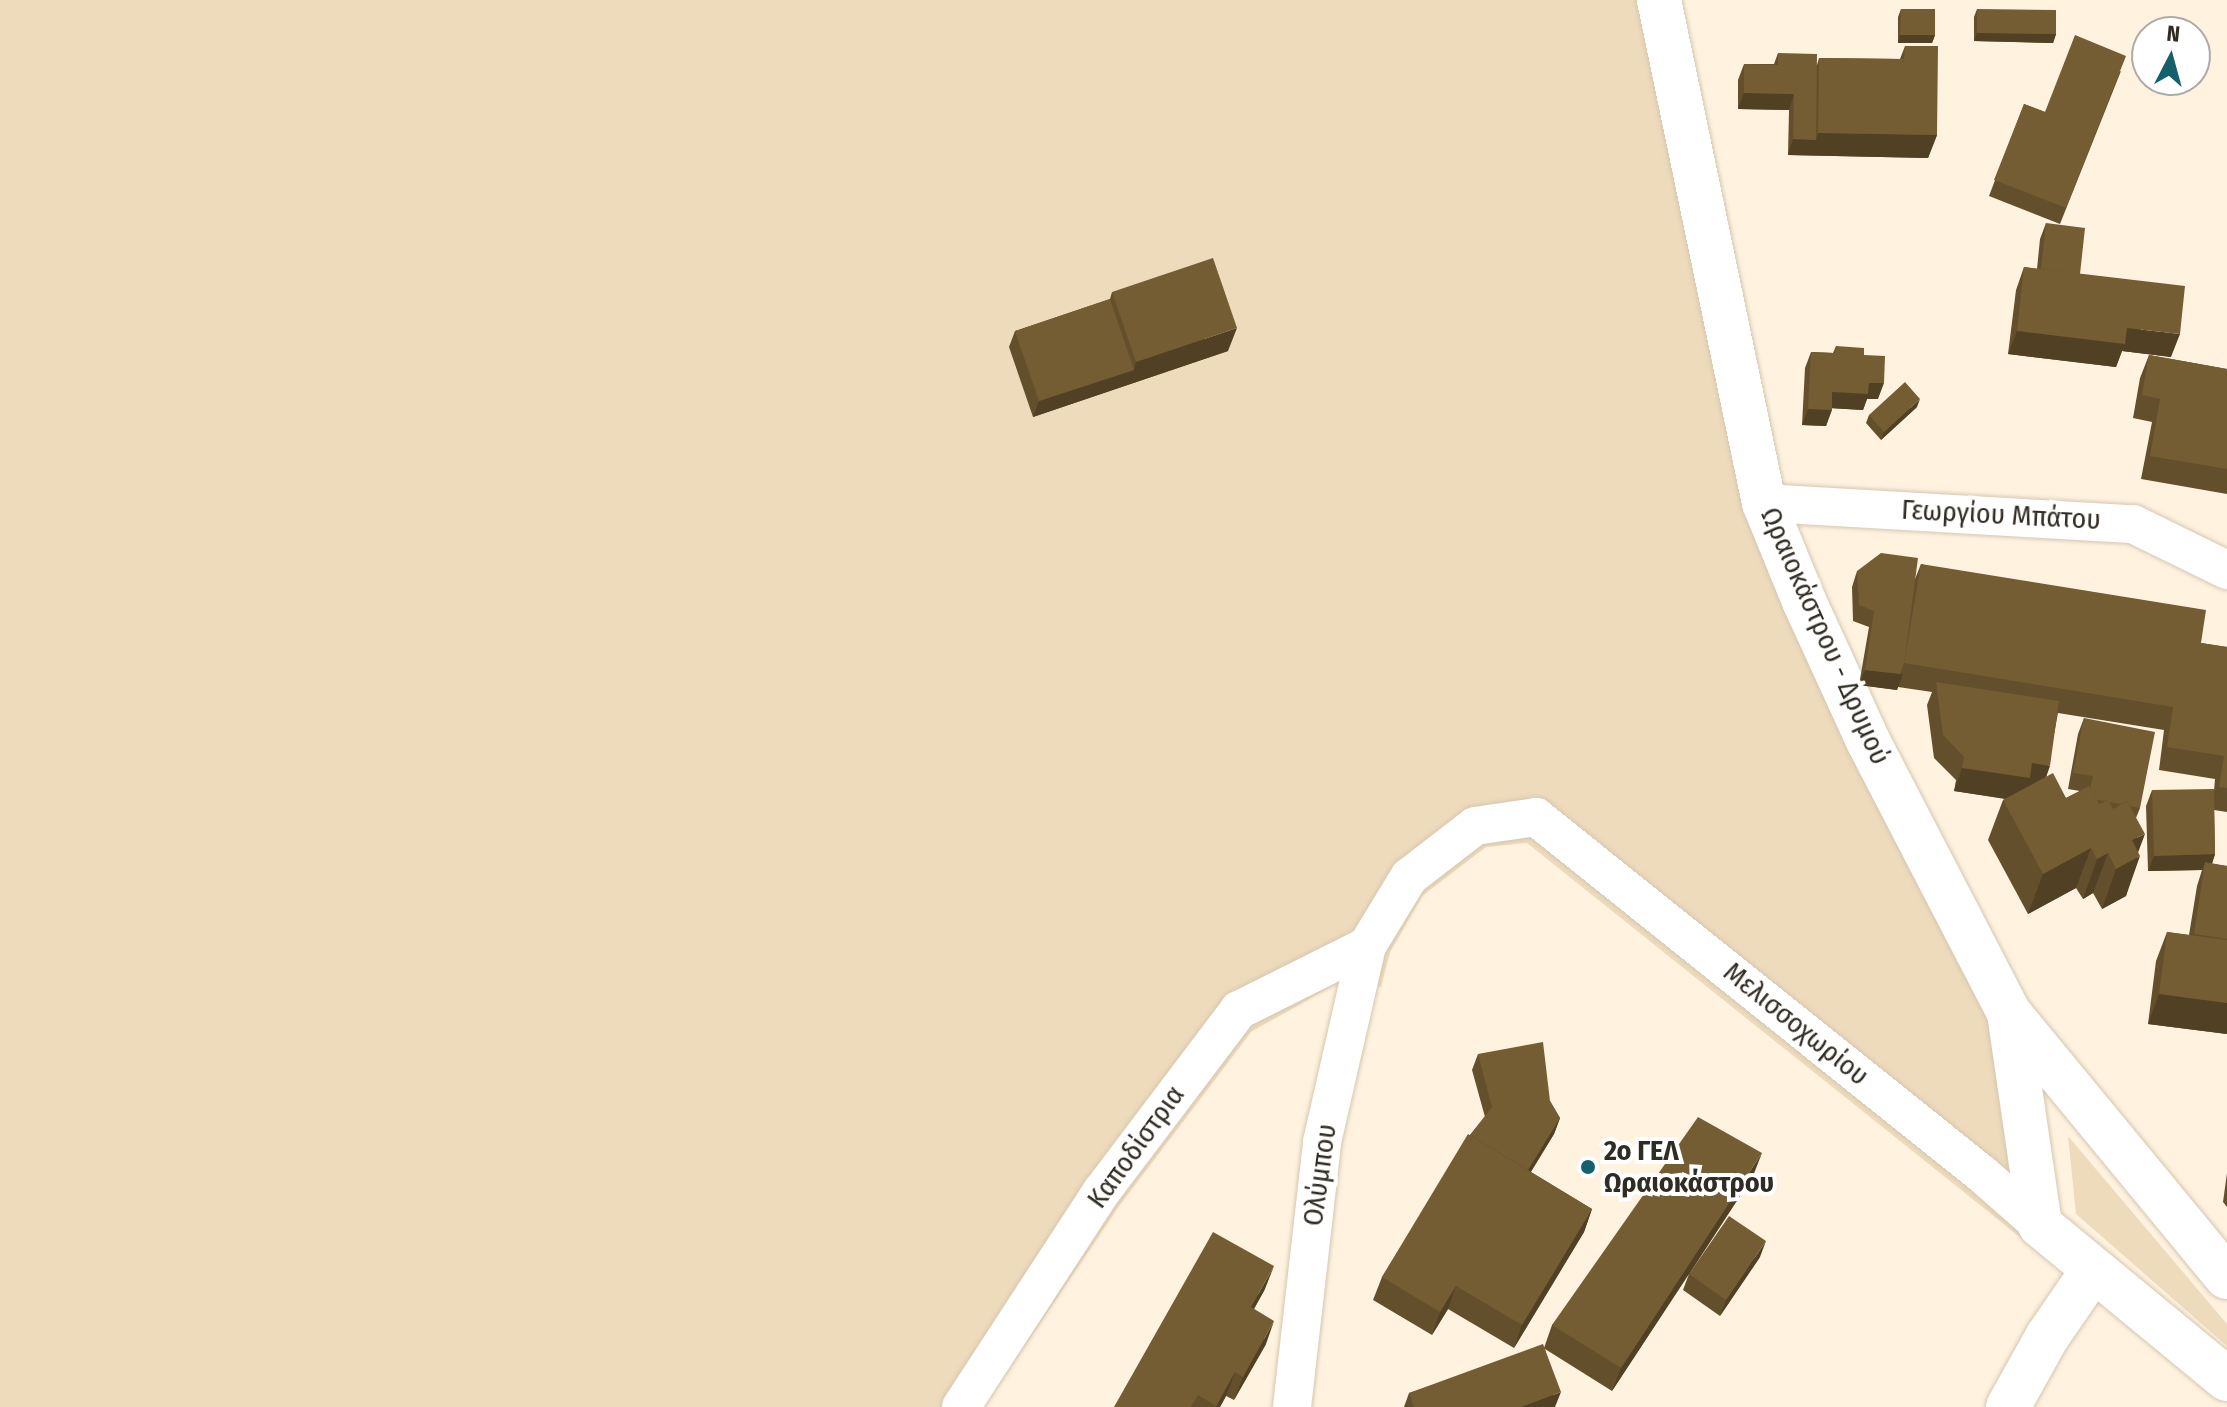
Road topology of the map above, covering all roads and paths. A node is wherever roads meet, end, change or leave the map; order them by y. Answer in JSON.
{"nodes":[{"id":1,"x":1659,"y":0,"type":"edge"},
{"id":2,"x":1764,"y":503,"type":"junction"},
{"id":3,"x":2227,"y":570,"type":"edge"},
{"id":4,"x":1367,"y":946,"type":"junction"},
{"id":5,"x":2009,"y":1013,"type":"junction"},
{"id":6,"x":2040,"y":1225,"type":"junction"},
{"id":7,"x":2093,"y":1270,"type":"junction"},
{"id":8,"x":2227,"y":1277,"type":"edge"},
{"id":9,"x":2227,"y":1379,"type":"edge"},
{"id":10,"x":961,"y":1407,"type":"edge"},
{"id":11,"x":1292,"y":1407,"type":"edge"},
{"id":12,"x":2008,"y":1407,"type":"edge"}],
"edges":[{"from":1,"to":2,"type":"main road","name":"Ωραιοκάστρου - Δρυμού"},
{"from":2,"to":3,"type":"street","name":"Γεωργίου Μπάτου"},
{"from":2,"to":5,"type":"main road","name":"Ωραιοκάστρου - Δρυμού"},
{"from":4,"to":6,"type":"street","name":"Μελισσοχωρίου"},
{"from":4,"to":10,"type":"street","name":"Καποδίστρια"},
{"from":4,"to":11,"type":"street","name":"Ολύμπου"},
{"from":5,"to":6,"type":"main road"},
{"from":5,"to":8,"type":"main road"},
{"from":6,"to":7,"type":"main road","name":"Μελισσοχωρίου"},
{"from":7,"to":9,"type":"main road","name":"Μελισσοχωρίου"},
{"from":7,"to":12,"type":"main road"}]}
